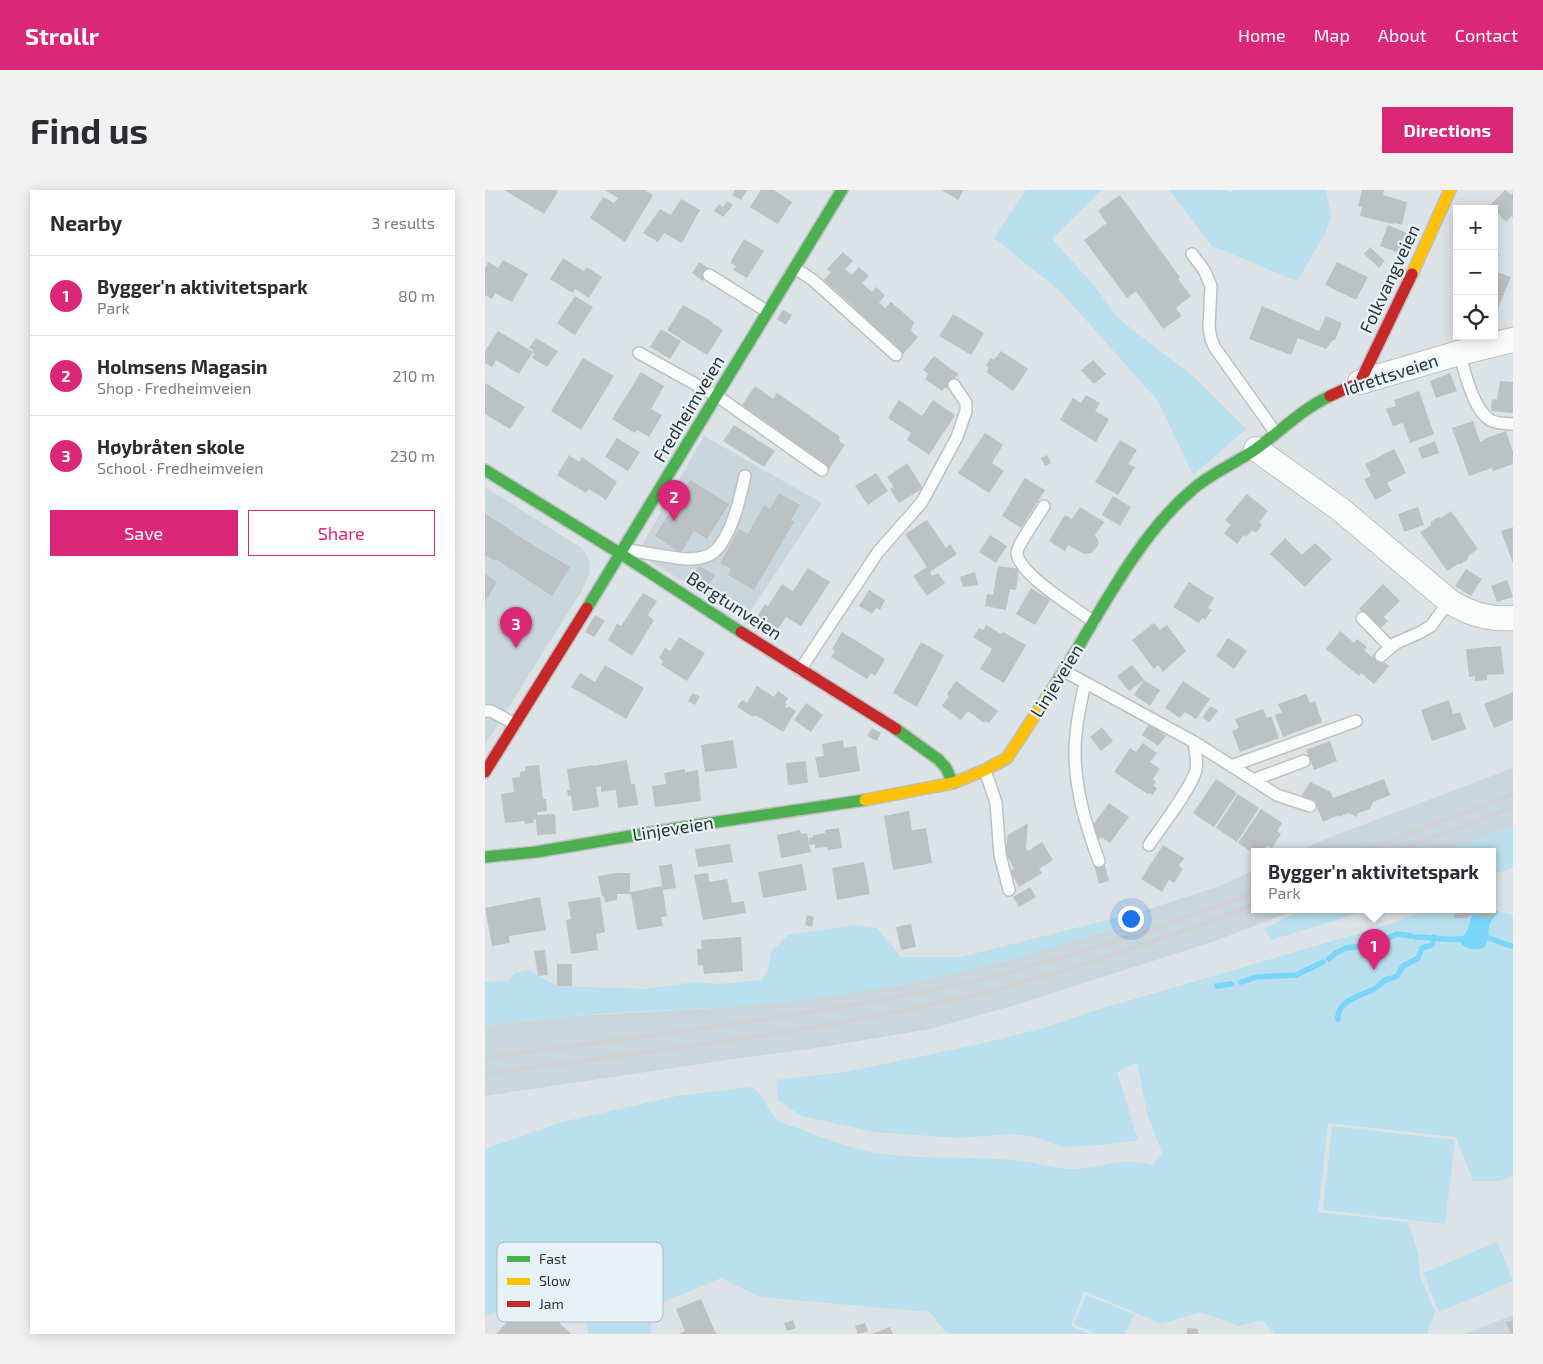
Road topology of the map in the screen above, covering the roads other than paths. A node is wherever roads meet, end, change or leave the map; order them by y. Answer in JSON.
{"nodes":[{"id":1,"x":842,"y":190,"type":"edge"},
{"id":2,"x":1450,"y":190,"type":"edge"},
{"id":3,"x":1192,"y":254,"type":"dead end"},
{"id":4,"x":794,"y":268,"type":"junction"},
{"id":5,"x":709,"y":275,"type":"dead end"},
{"id":6,"x":768,"y":312,"type":"junction"},
{"id":7,"x":1513,"y":340,"type":"edge"},
{"id":8,"x":639,"y":353,"type":"dead end"},
{"id":9,"x":1459,"y":353,"type":"junction"},
{"id":10,"x":896,"y":355,"type":"dead end"},
{"id":11,"x":1360,"y":382,"type":"junction"},
{"id":12,"x":953,"y":385,"type":"dead end"},
{"id":13,"x":717,"y":396,"type":"junction"},
{"id":14,"x":1513,"y":424,"type":"edge"},
{"id":15,"x":1275,"y":432,"type":"junction"},
{"id":16,"x":1256,"y":449,"type":"junction"},
{"id":17,"x":485,"y":470,"type":"edge"},
{"id":18,"x":822,"y":470,"type":"dead end"},
{"id":19,"x":745,"y":476,"type":"dead end"},
{"id":20,"x":1044,"y":506,"type":"dead end"},
{"id":21,"x":622,"y":551,"type":"junction"},
{"id":22,"x":1449,"y":601,"type":"junction"},
{"id":23,"x":1361,"y":618,"type":"dead end"},
{"id":24,"x":1513,"y":618,"type":"edge"},
{"id":25,"x":1094,"y":622,"type":"junction"},
{"id":26,"x":800,"y":670,"type":"junction"},
{"id":27,"x":1064,"y":671,"type":"junction"},
{"id":28,"x":1085,"y":683,"type":"junction"},
{"id":29,"x":485,"y":711,"type":"edge"},
{"id":30,"x":1356,"y":722,"type":"dead end"},
{"id":31,"x":515,"y":724,"type":"junction"},
{"id":32,"x":1194,"y":742,"type":"junction"},
{"id":33,"x":1304,"y":761,"type":"dead end"},
{"id":34,"x":1231,"y":766,"type":"junction"},
{"id":35,"x":985,"y":770,"type":"junction"},
{"id":36,"x":485,"y":772,"type":"edge"},
{"id":37,"x":1253,"y":780,"type":"junction"},
{"id":38,"x":953,"y":783,"type":"junction"},
{"id":39,"x":1310,"y":806,"type":"dead end"},
{"id":40,"x":1149,"y":845,"type":"dead end"},
{"id":41,"x":485,"y":857,"type":"edge"},
{"id":42,"x":1099,"y":861,"type":"dead end"},
{"id":43,"x":1009,"y":890,"type":"dead end"}],
"edges":[{"from":1,"to":4,"type":"street","name":"Fredheimveien"},
{"from":2,"to":11,"type":"street","name":"Folkvangveien"},
{"from":3,"to":15,"type":"lane"},
{"from":4,"to":6,"type":"street","name":"Fredheimveien"},
{"from":4,"to":10,"type":"lane"},
{"from":5,"to":6,"type":"lane"},
{"from":6,"to":13,"type":"street","name":"Fredheimveien"},
{"from":7,"to":9,"type":"street","name":"Idrettsveien"},
{"from":8,"to":13,"type":"lane"},
{"from":9,"to":11,"type":"street","name":"Idrettsveien"},
{"from":9,"to":14,"type":"lane"},
{"from":11,"to":15,"type":"street","name":"Idrettsveien"},
{"from":12,"to":26,"type":"lane"},
{"from":13,"to":18,"type":"lane"},
{"from":13,"to":21,"type":"street","name":"Fredheimveien"},
{"from":15,"to":16,"type":"street","name":"Idrettsveien"},
{"from":16,"to":22,"type":"street"},
{"from":16,"to":25,"type":"street","name":"Linjeveien"},
{"from":17,"to":21,"type":"street","name":"Bergtunveien"},
{"from":19,"to":21,"type":"lane"},
{"from":20,"to":25,"type":"lane"},
{"from":21,"to":26,"type":"street","name":"Bergtunveien"},
{"from":21,"to":31,"type":"street","name":"Fredheimveien"},
{"from":22,"to":23,"type":"lane"},
{"from":22,"to":24,"type":"street"},
{"from":25,"to":27,"type":"street","name":"Linjeveien"},
{"from":26,"to":38,"type":"street","name":"Bergtunveien"},
{"from":27,"to":28,"type":"lane"},
{"from":27,"to":35,"type":"street","name":"Linjeveien"},
{"from":28,"to":32,"type":"lane"},
{"from":28,"to":42,"type":"lane"},
{"from":29,"to":31,"type":"lane"},
{"from":30,"to":34,"type":"lane"},
{"from":31,"to":36,"type":"street","name":"Fredheimveien"},
{"from":32,"to":34,"type":"lane"},
{"from":32,"to":40,"type":"lane"},
{"from":33,"to":37,"type":"lane"},
{"from":34,"to":37,"type":"lane"},
{"from":35,"to":38,"type":"street","name":"Linjeveien"},
{"from":35,"to":43,"type":"lane"},
{"from":37,"to":39,"type":"lane"},
{"from":38,"to":41,"type":"street","name":"Linjeveien"}]}
